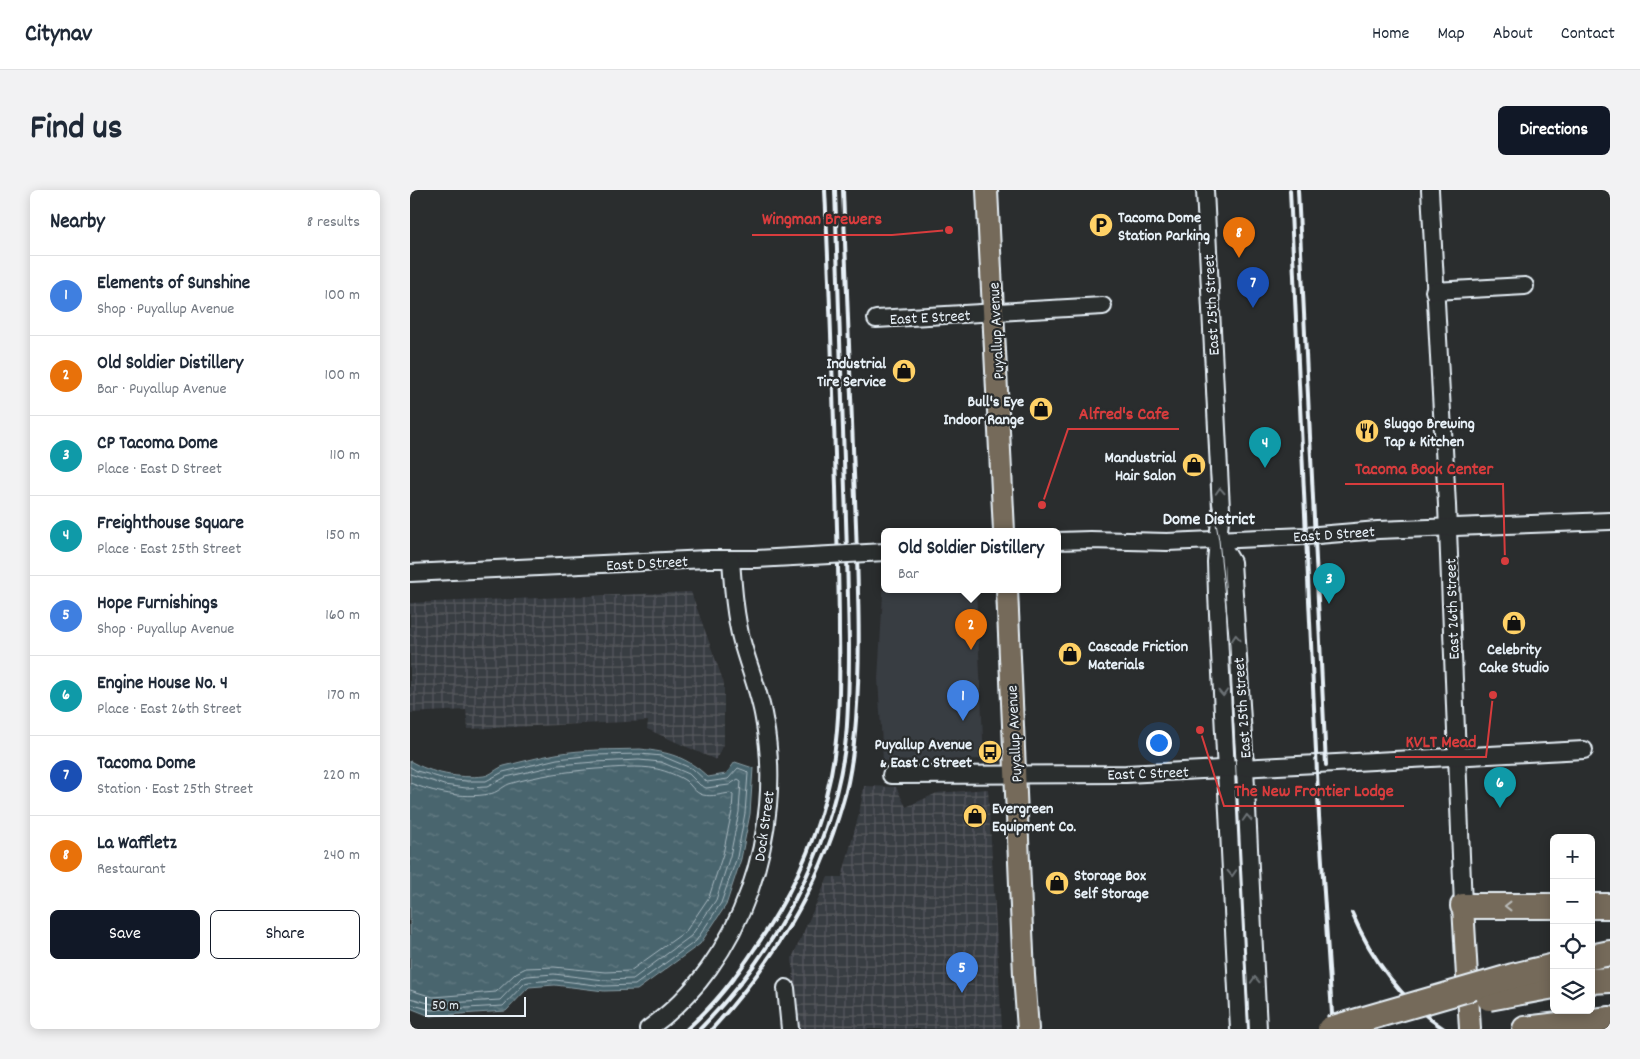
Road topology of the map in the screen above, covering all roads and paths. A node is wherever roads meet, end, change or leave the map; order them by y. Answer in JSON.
{"nodes":[{"id":1,"x":987,"y":190,"type":"edge"},
{"id":2,"x":1205,"y":190,"type":"edge"},
{"id":3,"x":1430,"y":190,"type":"edge"},
{"id":4,"x":1524,"y":286,"type":"dead end"},
{"id":5,"x":1434,"y":291,"type":"junction"},
{"id":6,"x":1103,"y":306,"type":"dead end"},
{"id":7,"x":994,"y":312,"type":"junction"},
{"id":8,"x":876,"y":319,"type":"dead end"},
{"id":9,"x":1610,"y":521,"type":"edge"},
{"id":10,"x":1448,"y":527,"type":"junction"},
{"id":11,"x":1004,"y":528,"type":"edge"},
{"id":12,"x":1219,"y":540,"type":"junction"},
{"id":13,"x":1061,"y":541,"type":"edge"},
{"id":14,"x":881,"y":552,"type":"edge"},
{"id":15,"x":731,"y":560,"type":"junction"},
{"id":16,"x":416,"y":573,"type":"edge"},
{"id":17,"x":1006,"y":593,"type":"edge"},
{"id":18,"x":1584,"y":750,"type":"dead end"},
{"id":19,"x":1458,"y":757,"type":"junction"},
{"id":20,"x":1245,"y":768,"type":"junction"},
{"id":21,"x":1227,"y":769,"type":"junction"},
{"id":22,"x":892,"y":775,"type":"dead end"},
{"id":23,"x":1015,"y":776,"type":"junction"},
{"id":24,"x":1550,"y":906,"type":"edge"},
{"id":25,"x":1595,"y":906,"type":"edge"},
{"id":26,"x":1610,"y":906,"type":"edge"},
{"id":27,"x":1463,"y":911,"type":"junction"},
{"id":28,"x":1610,"y":953,"type":"edge"},
{"id":29,"x":1595,"y":956,"type":"edge"},
{"id":30,"x":1550,"y":967,"type":"edge"},
{"id":31,"x":1610,"y":980,"type":"edge"},
{"id":32,"x":1595,"y":982,"type":"edge"},
{"id":33,"x":1550,"y":987,"type":"edge"},
{"id":34,"x":786,"y":988,"type":"dead end"},
{"id":35,"x":1610,"y":1019,"type":"edge"},
{"id":36,"x":648,"y":1029,"type":"edge"},
{"id":37,"x":790,"y":1029,"type":"edge"},
{"id":38,"x":1028,"y":1029,"type":"edge"},
{"id":39,"x":1239,"y":1029,"type":"edge"},
{"id":40,"x":1258,"y":1029,"type":"edge"},
{"id":41,"x":1330,"y":1029,"type":"edge"},
{"id":42,"x":1339,"y":1029,"type":"edge"},
{"id":43,"x":1470,"y":1029,"type":"edge"},
{"id":44,"x":1525,"y":1029,"type":"edge"}],
"edges":[{"from":1,"to":7,"type":"main road","name":"Puyallup Avenue"},
{"from":12,"to":2,"type":"street","name":"East 25th Street","one_way":true},
{"from":3,"to":5,"type":"street","name":"East 26th Street"},
{"from":4,"to":5,"type":"street"},
{"from":5,"to":10,"type":"street","name":"East 26th Street"},
{"from":6,"to":7,"type":"street","name":"East E Street"},
{"from":7,"to":8,"type":"street","name":"East E Street"},
{"from":7,"to":11,"type":"main road","name":"Puyallup Avenue"},
{"from":9,"to":10,"type":"street","name":"East D Street"},
{"from":10,"to":12,"type":"street","name":"East D Street"},
{"from":10,"to":19,"type":"street","name":"East 26th Street"},
{"from":12,"to":13,"type":"street","name":"East D Street"},
{"from":20,"to":12,"type":"street","name":"East 25th Street","one_way":true},
{"from":12,"to":21,"type":"street","name":"East 25th Street","one_way":true},
{"from":14,"to":15,"type":"street","name":"East D Street","bridge":true},
{"from":15,"to":16,"type":"street","name":"East D Street"},
{"from":15,"to":36,"type":"street","name":"Dock Street"},
{"from":17,"to":23,"type":"main road","name":"Puyallup Avenue"},
{"from":18,"to":19,"type":"street","name":"East C Street"},
{"from":19,"to":20,"type":"street","name":"East C Street"},
{"from":19,"to":27,"type":"street","name":"East 26th Street"},
{"from":20,"to":21,"type":"street","name":"East C Street"},
{"from":40,"to":20,"type":"street","name":"East 25th Street","one_way":true},
{"from":21,"to":23,"type":"street","name":"East C Street"},
{"from":21,"to":39,"type":"street","name":"East 25th Street","one_way":true},
{"from":22,"to":23,"type":"street","name":"East C Street"},
{"from":23,"to":38,"type":"main road","name":"Puyallup Avenue"},
{"from":24,"to":27,"type":"highway","one_way":true},
{"from":25,"to":26,"type":"highway"},
{"from":27,"to":43,"type":"main road","name":"East 26th Street"},
{"from":28,"to":29,"type":"highway"},
{"from":30,"to":41,"type":"highway","bridge":true},
{"from":31,"to":32,"type":"highway"},
{"from":33,"to":42,"type":"highway","bridge":true},
{"from":34,"to":37,"type":"street"},
{"from":35,"to":44,"type":"highway"}]}
